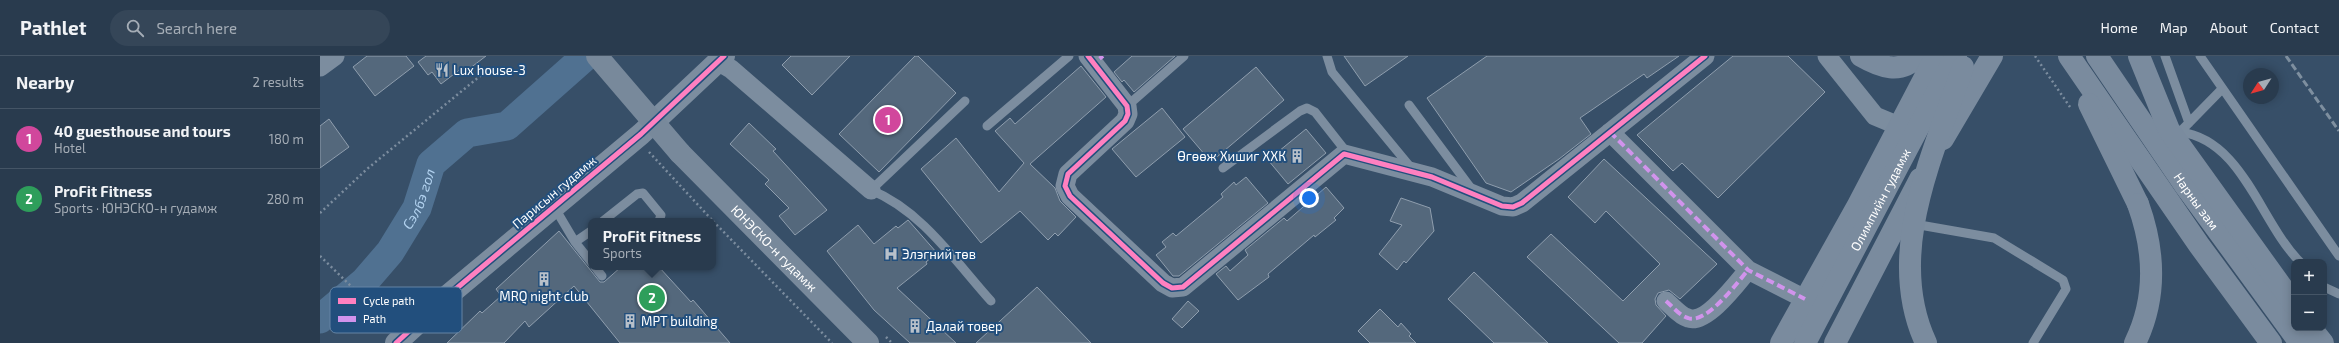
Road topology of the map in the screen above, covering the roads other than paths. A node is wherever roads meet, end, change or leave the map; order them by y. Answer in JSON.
{"nodes":[{"id":1,"x":335,"y":56,"type":"edge"},
{"id":2,"x":597,"y":56,"type":"edge"},
{"id":3,"x":1069,"y":56,"type":"edge"},
{"id":4,"x":1184,"y":56,"type":"edge"},
{"id":5,"x":1327,"y":56,"type":"edge"},
{"id":6,"x":1704,"y":56,"type":"edge"},
{"id":7,"x":1827,"y":56,"type":"edge"},
{"id":8,"x":1861,"y":56,"type":"edge"},
{"id":9,"x":1918,"y":56,"type":"edge"},
{"id":10,"x":1936,"y":56,"type":"edge"},
{"id":11,"x":1956,"y":56,"type":"edge"},
{"id":12,"x":1966,"y":56,"type":"edge"},
{"id":13,"x":1992,"y":56,"type":"edge"},
{"id":14,"x":2065,"y":56,"type":"edge"},
{"id":15,"x":2069,"y":56,"type":"edge"},
{"id":16,"x":2097,"y":56,"type":"edge"},
{"id":17,"x":2139,"y":56,"type":"edge"},
{"id":18,"x":2165,"y":56,"type":"edge"},
{"id":19,"x":2200,"y":56,"type":"edge"},
{"id":20,"x":1095,"y":58,"type":"edge"},
{"id":21,"x":722,"y":59,"type":"edge"},
{"id":22,"x":320,"y":67,"type":"edge"},
{"id":23,"x":2222,"y":89,"type":"junction"},
{"id":24,"x":965,"y":101,"type":"dead end"},
{"id":25,"x":1409,"y":105,"type":"dead end"},
{"id":26,"x":1127,"y":106,"type":"junction"},
{"id":27,"x":2189,"y":123,"type":"junction"},
{"id":28,"x":986,"y":126,"type":"dead end"},
{"id":29,"x":1899,"y":126,"type":"junction"},
{"id":30,"x":1610,"y":132,"type":"junction"},
{"id":31,"x":2180,"y":132,"type":"junction"},
{"id":32,"x":2160,"y":149,"type":"junction"},
{"id":33,"x":1348,"y":154,"type":"junction"},
{"id":34,"x":1881,"y":160,"type":"junction"},
{"id":35,"x":1223,"y":168,"type":"dead end"},
{"id":36,"x":1414,"y":172,"type":"junction"},
{"id":37,"x":1919,"y":180,"type":"junction"},
{"id":38,"x":871,"y":190,"type":"junction"},
{"id":39,"x":1476,"y":195,"type":"junction"},
{"id":40,"x":1858,"y":205,"type":"junction"},
{"id":41,"x":550,"y":210,"type":"junction"},
{"id":42,"x":608,"y":218,"type":"edge"},
{"id":43,"x":660,"y":218,"type":"edge"},
{"id":44,"x":1897,"y":224,"type":"junction"},
{"id":45,"x":588,"y":233,"type":"edge"},
{"id":46,"x":576,"y":242,"type":"junction"},
{"id":47,"x":2339,"y":256,"type":"edge"},
{"id":48,"x":588,"y":258,"type":"edge"},
{"id":49,"x":2298,"y":259,"type":"edge"},
{"id":50,"x":597,"y":270,"type":"edge"},
{"id":51,"x":1748,"y":270,"type":"junction"},
{"id":52,"x":602,"y":276,"type":"dead end"},
{"id":53,"x":458,"y":287,"type":"edge"},
{"id":54,"x":2327,"y":288,"type":"edge"},
{"id":55,"x":2339,"y":294,"type":"edge"},
{"id":56,"x":1805,"y":299,"type":"junction"},
{"id":57,"x":2291,"y":300,"type":"edge"},
{"id":58,"x":991,"y":301,"type":"dead end"},
{"id":59,"x":1666,"y":301,"type":"dead end"},
{"id":60,"x":2313,"y":331,"type":"edge"},
{"id":61,"x":868,"y":343,"type":"edge"},
{"id":62,"x":1781,"y":343,"type":"edge"},
{"id":63,"x":1805,"y":343,"type":"edge"},
{"id":64,"x":1834,"y":343,"type":"edge"},
{"id":65,"x":1926,"y":343,"type":"edge"},
{"id":66,"x":2033,"y":343,"type":"edge"},
{"id":67,"x":2135,"y":343,"type":"edge"},
{"id":68,"x":2270,"y":343,"type":"edge"},
{"id":69,"x":2300,"y":343,"type":"edge"},
{"id":70,"x":2323,"y":343,"type":"edge"}],
"edges":[{"from":1,"to":22,"type":"street"},
{"from":2,"to":61,"type":"main road","name":"ЮНЭСКО-н гудамж","bridge":true},
{"from":3,"to":28,"type":"lane"},
{"from":4,"to":26,"type":"lane"},
{"from":5,"to":36,"type":"lane"},
{"from":6,"to":30,"type":"street"},
{"from":7,"to":29,"type":"street"},
{"from":8,"to":9,"type":"main road"},
{"from":10,"to":29,"type":"main road"},
{"from":11,"to":63,"type":"main road","name":"Олимпийн гудамж","bridge":true},
{"from":12,"to":65,"type":"main road","bridge":true},
{"from":13,"to":37,"type":"main road"},
{"from":14,"to":67,"type":"main road","bridge":true},
{"from":15,"to":68,"type":"main road","name":"Нарны зам"},
{"from":16,"to":32,"type":"main road","name":"Нарны зам"},
{"from":17,"to":57,"type":"main road","bridge":true},
{"from":18,"to":27,"type":"lane"},
{"from":19,"to":23,"type":"lane"},
{"from":20,"to":26,"type":"street"},
{"from":21,"to":38,"type":"street"},
{"from":21,"to":41,"type":"street","name":"Парисын гудамж"},
{"from":23,"to":27,"type":"lane"},
{"from":23,"to":47,"type":"lane"},
{"from":24,"to":38,"type":"lane"},
{"from":25,"to":39,"type":"lane"},
{"from":26,"to":33,"type":"street"},
{"from":27,"to":31,"type":"lane"},
{"from":29,"to":34,"type":"main road"},
{"from":30,"to":39,"type":"street"},
{"from":30,"to":51,"type":"street"},
{"from":31,"to":32,"type":"lane"},
{"from":31,"to":49,"type":"lane"},
{"from":32,"to":69,"type":"main road","name":"Нарны зам"},
{"from":33,"to":35,"type":"lane"},
{"from":33,"to":36,"type":"street"},
{"from":34,"to":37,"type":"main road"},
{"from":34,"to":40,"type":"main road"},
{"from":36,"to":39,"type":"street"},
{"from":37,"to":44,"type":"main road"},
{"from":38,"to":58,"type":"lane"},
{"from":40,"to":44,"type":"main road"},
{"from":40,"to":56,"type":"main road"},
{"from":41,"to":46,"type":"lane"},
{"from":41,"to":53,"type":"street","name":"Парисын гудамж"},
{"from":42,"to":43,"type":"lane"},
{"from":44,"to":64,"type":"main road"},
{"from":44,"to":66,"type":"lane"},
{"from":45,"to":46,"type":"lane"},
{"from":46,"to":48,"type":"lane"},
{"from":50,"to":52,"type":"lane"},
{"from":51,"to":56,"type":"street"},
{"from":51,"to":59,"type":"street"},
{"from":54,"to":55,"type":"lane"},
{"from":56,"to":62,"type":"main road"},
{"from":60,"to":70,"type":"main road"}]}
